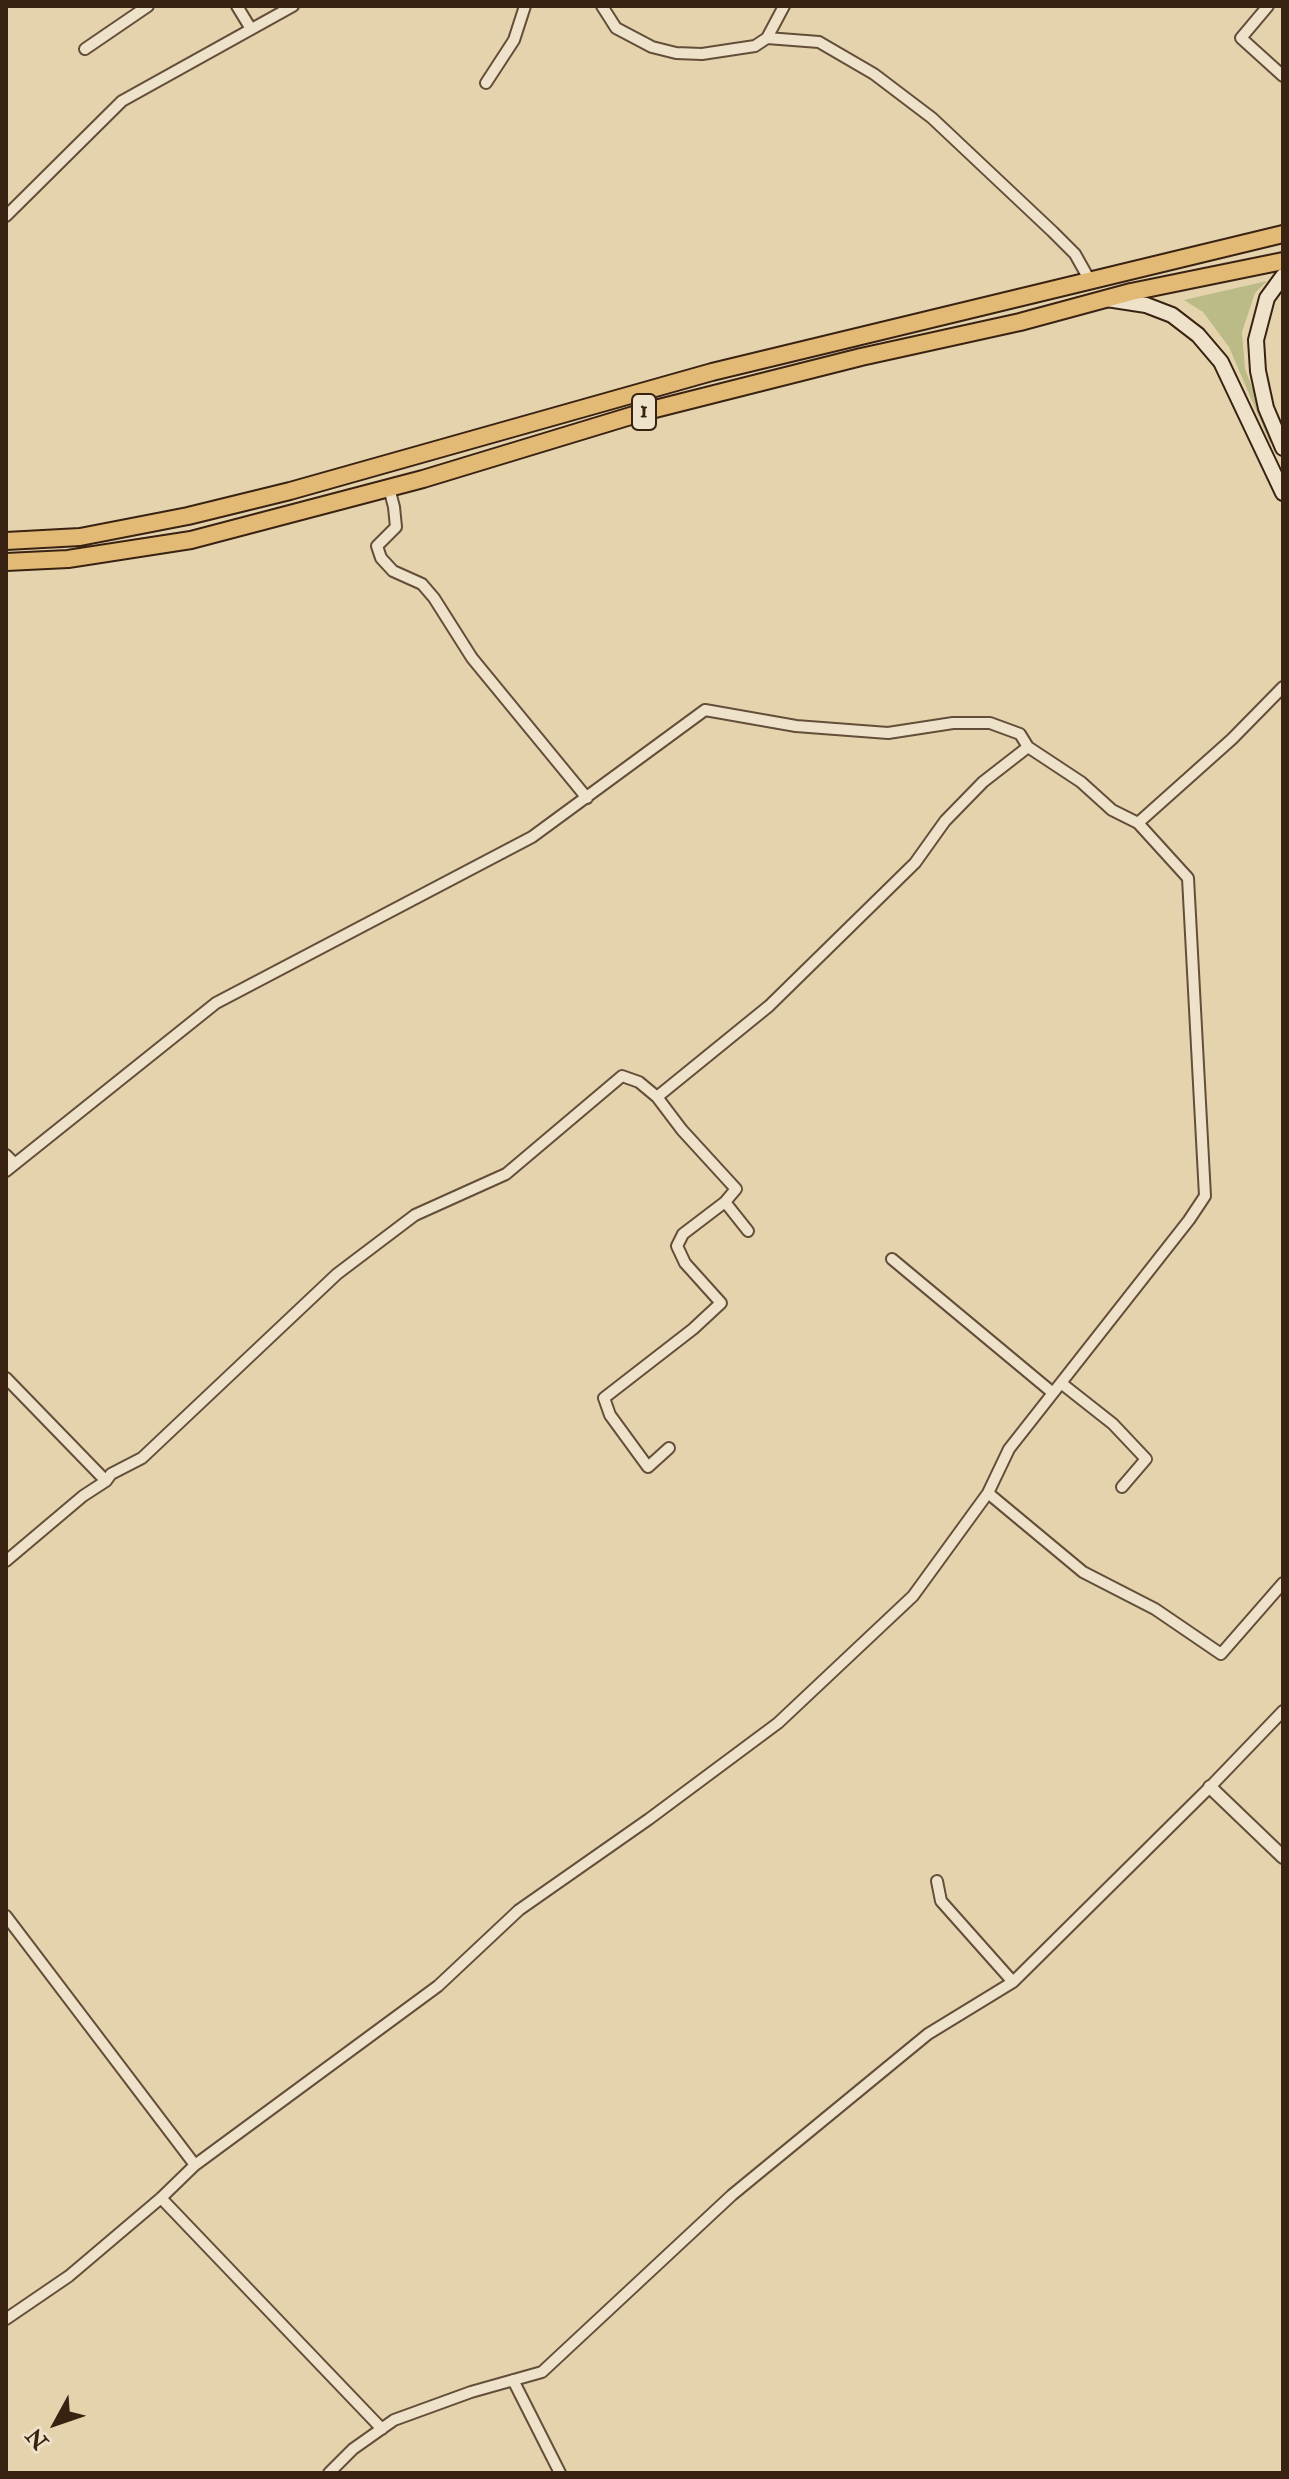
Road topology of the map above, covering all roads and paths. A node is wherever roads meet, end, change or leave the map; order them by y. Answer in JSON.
{"nodes":[{"id":1,"x":148,"y":6,"type":"edge"},
{"id":2,"x":237,"y":6,"type":"edge"},
{"id":3,"x":293,"y":6,"type":"edge"},
{"id":4,"x":525,"y":6,"type":"edge"},
{"id":5,"x":602,"y":6,"type":"edge"},
{"id":6,"x":784,"y":6,"type":"edge"},
{"id":7,"x":1268,"y":6,"type":"edge"},
{"id":8,"x":251,"y":29,"type":"junction"},
{"id":9,"x":767,"y":38,"type":"junction"},
{"id":10,"x":85,"y":49,"type":"dead end"},
{"id":11,"x":1283,"y":76,"type":"edge"},
{"id":12,"x":486,"y":83,"type":"dead end"},
{"id":13,"x":6,"y":216,"type":"edge"},
{"id":14,"x":1283,"y":234,"type":"edge"},
{"id":15,"x":1283,"y":261,"type":"edge"},
{"id":16,"x":1283,"y":276,"type":"edge"},
{"id":17,"x":1089,"y":279,"type":"junction"},
{"id":18,"x":1106,"y":299,"type":"junction"},
{"id":19,"x":859,"y":335,"type":"junction"},
{"id":20,"x":861,"y":357,"type":"junction"},
{"id":21,"x":1283,"y":448,"type":"edge"},
{"id":22,"x":417,"y":455,"type":"junction"},
{"id":23,"x":1268,"y":458,"type":"junction"},
{"id":24,"x":423,"y":479,"type":"junction"},
{"id":25,"x":389,"y":488,"type":"junction"},
{"id":26,"x":1283,"y":493,"type":"edge"},
{"id":27,"x":228,"y":504,"type":"junction"},
{"id":28,"x":232,"y":530,"type":"junction"},
{"id":29,"x":6,"y":541,"type":"edge"},
{"id":30,"x":6,"y":562,"type":"edge"},
{"id":31,"x":1283,"y":687,"type":"edge"},
{"id":32,"x":1028,"y":747,"type":"junction"},
{"id":33,"x":587,"y":798,"type":"junction"},
{"id":34,"x":1138,"y":823,"type":"junction"},
{"id":35,"x":657,"y":1097,"type":"junction"},
{"id":36,"x":6,"y":1155,"type":"edge"},
{"id":37,"x":10,"y":1167,"type":"edge"},
{"id":38,"x":725,"y":1202,"type":"junction"},
{"id":39,"x":748,"y":1231,"type":"dead end"},
{"id":40,"x":892,"y":1259,"type":"dead end"},
{"id":41,"x":6,"y":1378,"type":"edge"},
{"id":42,"x":1061,"y":1383,"type":"junction"},
{"id":43,"x":1053,"y":1393,"type":"junction"},
{"id":44,"x":669,"y":1448,"type":"dead end"},
{"id":45,"x":106,"y":1481,"type":"junction"},
{"id":46,"x":1122,"y":1487,"type":"dead end"},
{"id":47,"x":988,"y":1493,"type":"junction"},
{"id":48,"x":6,"y":1561,"type":"edge"},
{"id":49,"x":1283,"y":1583,"type":"edge"},
{"id":50,"x":1283,"y":1711,"type":"edge"},
{"id":51,"x":1210,"y":1787,"type":"junction"},
{"id":52,"x":1283,"y":1857,"type":"edge"},
{"id":53,"x":937,"y":1881,"type":"dead end"},
{"id":54,"x":6,"y":1916,"type":"edge"},
{"id":55,"x":1013,"y":1982,"type":"junction"},
{"id":56,"x":195,"y":2165,"type":"junction"},
{"id":57,"x":161,"y":2198,"type":"junction"},
{"id":58,"x":6,"y":2319,"type":"edge"},
{"id":59,"x":513,"y":2380,"type":"junction"},
{"id":60,"x":382,"y":2429,"type":"junction"},
{"id":61,"x":329,"y":2473,"type":"edge"},
{"id":62,"x":560,"y":2473,"type":"edge"}],
"edges":[{"from":1,"to":10,"type":"street"},
{"from":2,"to":8,"type":"street"},
{"from":3,"to":8,"type":"street"},
{"from":4,"to":12,"type":"street"},
{"from":5,"to":9,"type":"street"},
{"from":6,"to":9,"type":"street"},
{"from":7,"to":11,"type":"street"},
{"from":8,"to":13,"type":"street"},
{"from":9,"to":17,"type":"street"},
{"from":14,"to":17,"type":"main road","number":"1"},
{"from":15,"to":18,"type":"main road","number":"1"},
{"from":16,"to":21,"type":"main road"},
{"from":17,"to":19,"type":"main road","number":"1"},
{"from":18,"to":20,"type":"main road","number":"1"},
{"from":18,"to":23,"type":"main road"},
{"from":19,"to":20,"type":"main road"},
{"from":19,"to":22,"type":"main road","number":"1"},
{"from":20,"to":24,"type":"main road","number":"1"},
{"from":21,"to":23,"type":"main road"},
{"from":22,"to":24,"type":"main road"},
{"from":22,"to":27,"type":"main road","number":"1"},
{"from":23,"to":26,"type":"main road"},
{"from":24,"to":25,"type":"main road","number":"1"},
{"from":25,"to":28,"type":"main road","number":"1"},
{"from":25,"to":33,"type":"street"},
{"from":27,"to":28,"type":"main road"},
{"from":27,"to":29,"type":"main road","number":"1"},
{"from":28,"to":30,"type":"main road","number":"1"},
{"from":31,"to":34,"type":"street"},
{"from":32,"to":33,"type":"street"},
{"from":32,"to":34,"type":"street"},
{"from":32,"to":35,"type":"street"},
{"from":33,"to":37,"type":"street"},
{"from":34,"to":42,"type":"street"},
{"from":35,"to":38,"type":"street"},
{"from":35,"to":45,"type":"street"},
{"from":36,"to":37,"type":"street"},
{"from":38,"to":39,"type":"street"},
{"from":38,"to":44,"type":"street"},
{"from":40,"to":43,"type":"street"},
{"from":41,"to":45,"type":"street"},
{"from":42,"to":43,"type":"street"},
{"from":42,"to":46,"type":"street"},
{"from":43,"to":47,"type":"street"},
{"from":45,"to":48,"type":"street"},
{"from":47,"to":49,"type":"street"},
{"from":47,"to":56,"type":"street"},
{"from":50,"to":51,"type":"street"},
{"from":51,"to":52,"type":"street"},
{"from":51,"to":55,"type":"street"},
{"from":53,"to":55,"type":"street"},
{"from":54,"to":56,"type":"street"},
{"from":55,"to":59,"type":"street"},
{"from":56,"to":57,"type":"street"},
{"from":57,"to":58,"type":"street"},
{"from":57,"to":60,"type":"street"},
{"from":59,"to":60,"type":"street"},
{"from":59,"to":62,"type":"street"},
{"from":60,"to":61,"type":"street"}]}
